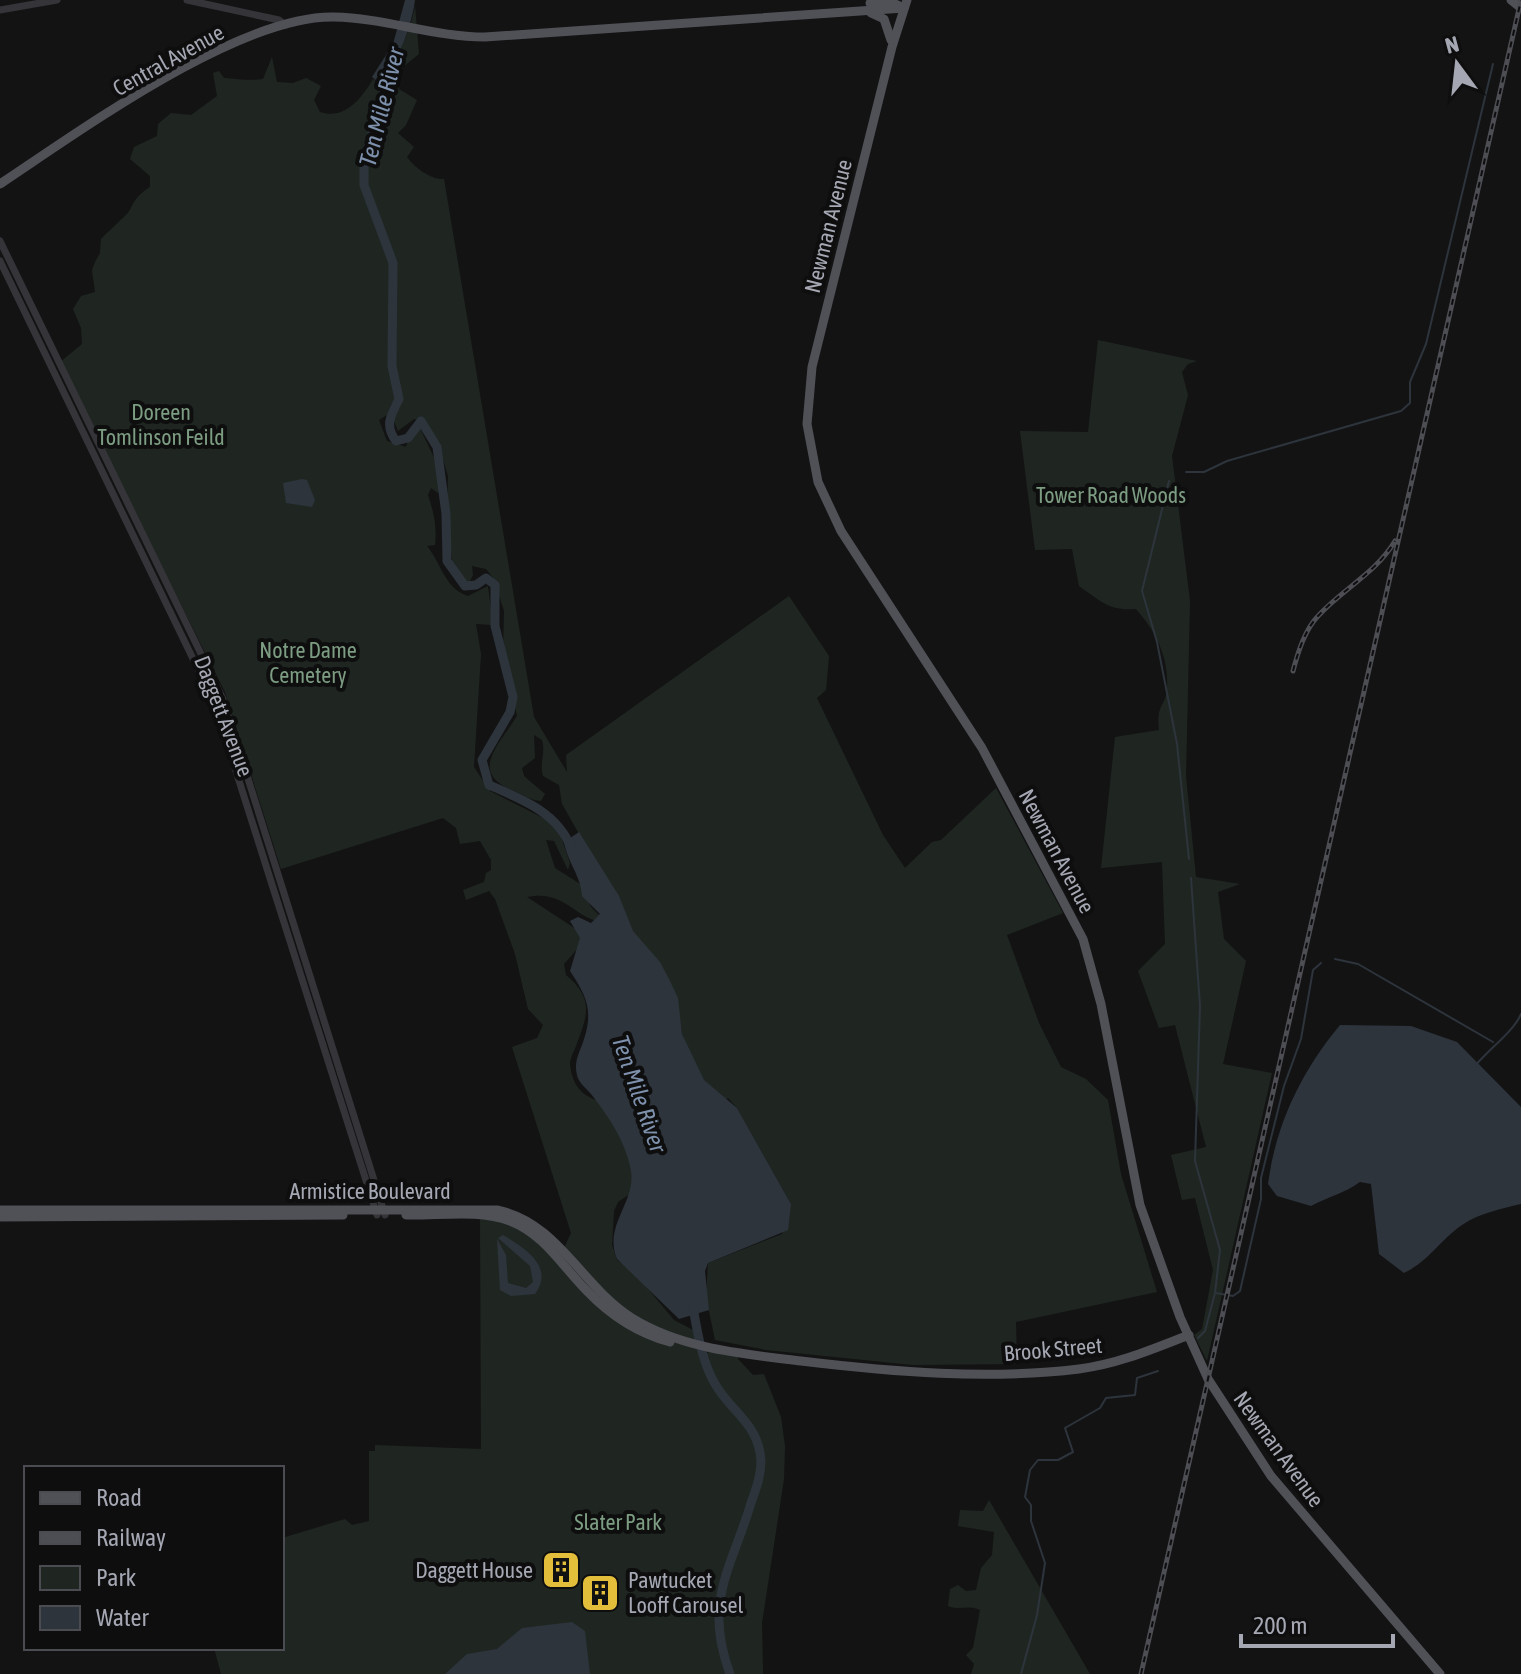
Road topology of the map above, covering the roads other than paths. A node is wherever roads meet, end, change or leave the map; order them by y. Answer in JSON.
{"nodes":[{"id":1,"x":57,"y":0,"type":"edge"},
{"id":2,"x":187,"y":0,"type":"edge"},
{"id":3,"x":1511,"y":0,"type":"edge"},
{"id":4,"x":905,"y":4,"type":"edge"},
{"id":5,"x":871,"y":5,"type":"edge"},
{"id":6,"x":1521,"y":8,"type":"edge"},
{"id":7,"x":0,"y":10,"type":"edge"},
{"id":8,"x":286,"y":25,"type":"junction"},
{"id":9,"x":892,"y":47,"type":"junction"},
{"id":10,"x":0,"y":184,"type":"edge"},
{"id":11,"x":0,"y":241,"type":"edge"},
{"id":12,"x":0,"y":261,"type":"edge"},
{"id":13,"x":0,"y":1210,"type":"edge"},
{"id":14,"x":380,"y":1212,"type":"junction"},
{"id":15,"x":0,"y":1217,"type":"edge"},
{"id":16,"x":1189,"y":1335,"type":"junction"},
{"id":17,"x":914,"y":1374,"type":"joint"},
{"id":18,"x":1440,"y":1674,"type":"edge"}],
"edges":[{"from":1,"to":7,"type":"street"},
{"from":2,"to":8,"type":"street"},
{"from":3,"to":6,"type":"main road"},
{"from":4,"to":5,"type":"main road","name":"Central Avenue"},
{"from":4,"to":9,"type":"main road","name":"Newman Avenue"},
{"from":5,"to":8,"type":"main road","name":"Central Avenue"},
{"from":5,"to":9,"type":"main road"},
{"from":8,"to":10,"type":"main road","name":"Central Avenue"},
{"from":9,"to":16,"type":"main road","name":"Newman Avenue"},
{"from":11,"to":14,"type":"street","name":"Daggett Avenue"},
{"from":12,"to":14,"type":"street","name":"Daggett Avenue"},
{"from":13,"to":14,"type":"main road","name":"Armistice Boulevard"},
{"from":14,"to":15,"type":"main road","name":"Armistice Boulevard"},
{"from":14,"to":17,"type":"main road","name":"Armistice Boulevard"},
{"from":16,"to":17,"type":"main road","name":"Brook Street"},
{"from":16,"to":18,"type":"main road","name":"Newman Avenue"}]}
